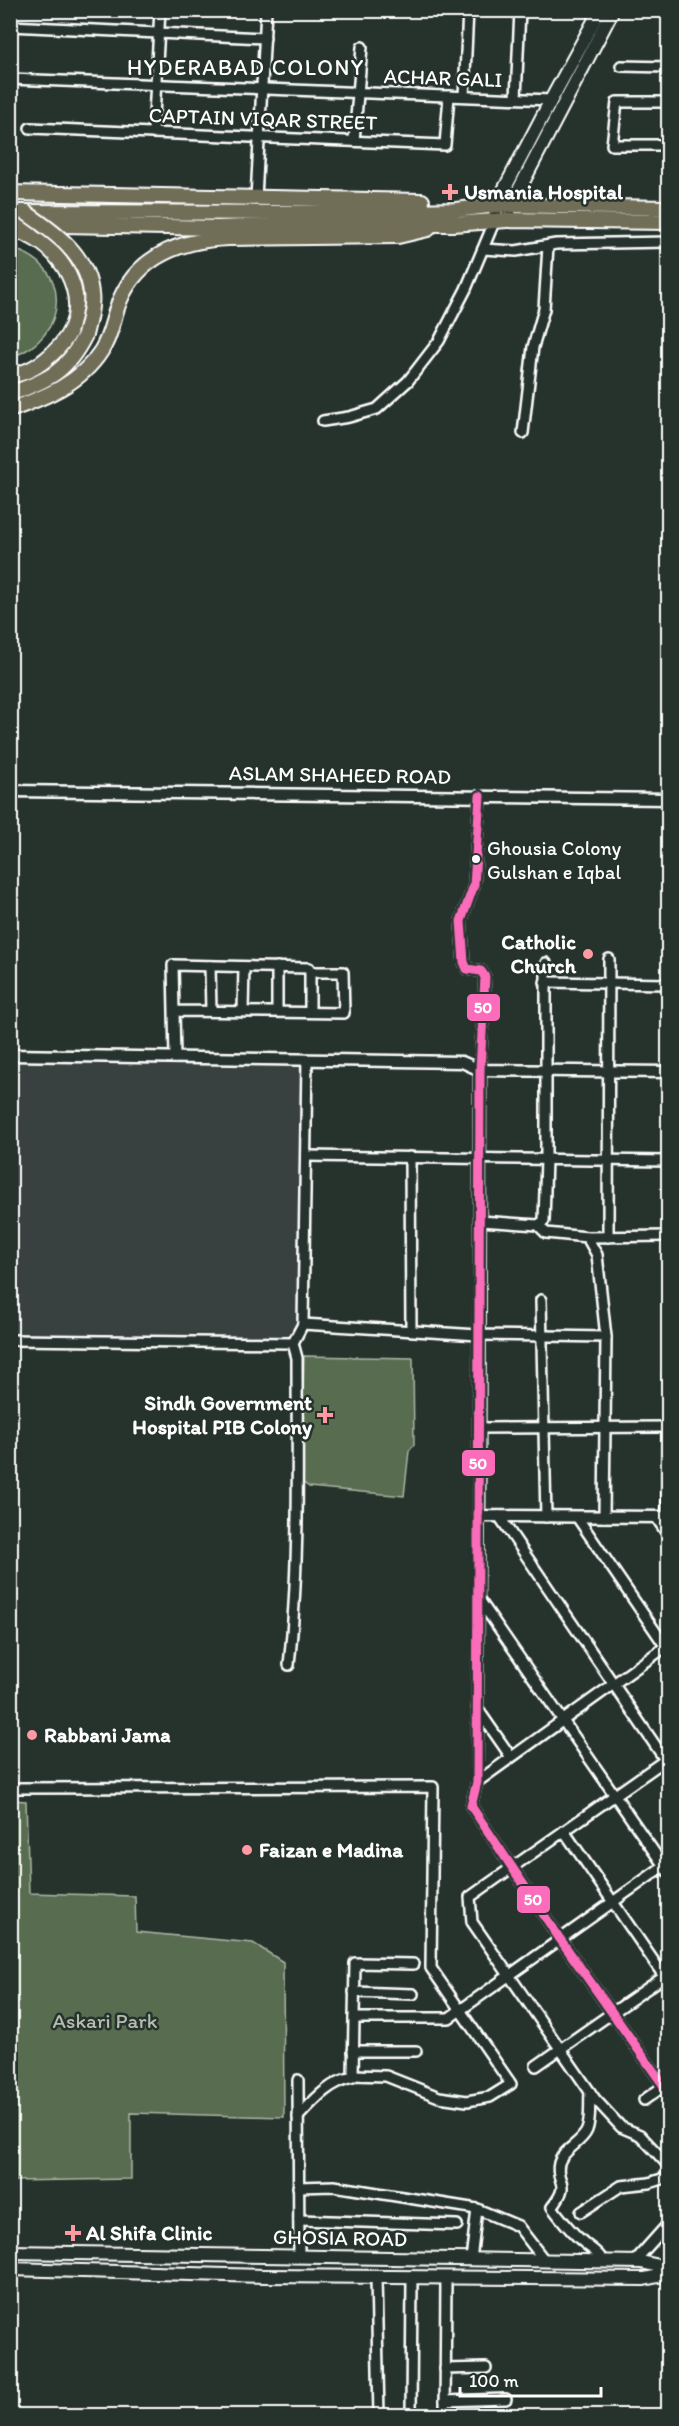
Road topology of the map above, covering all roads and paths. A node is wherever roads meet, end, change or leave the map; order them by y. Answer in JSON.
{"nodes":[{"id":1,"x":160,"y":10,"type":"edge"},
{"id":2,"x":266,"y":10,"type":"edge"},
{"id":3,"x":468,"y":10,"type":"edge"},
{"id":4,"x":520,"y":10,"type":"edge"},
{"id":5,"x":600,"y":10,"type":"edge"},
{"id":6,"x":613,"y":10,"type":"edge"},
{"id":7,"x":10,"y":26,"type":"edge"},
{"id":8,"x":159,"y":33,"type":"junction"},
{"id":9,"x":265,"y":38,"type":"junction"},
{"id":10,"x":362,"y":47,"type":"dead end"},
{"id":11,"x":621,"y":66,"type":"dead end"},
{"id":12,"x":669,"y":67,"type":"edge"},
{"id":13,"x":10,"y":78,"type":"edge"},
{"id":14,"x":156,"y":85,"type":"junction"},
{"id":15,"x":262,"y":89,"type":"junction"},
{"id":16,"x":358,"y":93,"type":"junction"},
{"id":17,"x":449,"y":96,"type":"junction"},
{"id":18,"x":464,"y":96,"type":"junction"},
{"id":19,"x":516,"y":98,"type":"junction"},
{"id":20,"x":551,"y":100,"type":"junction"},
{"id":21,"x":669,"y":102,"type":"edge"},
{"id":22,"x":30,"y":128,"type":"dead end"},
{"id":23,"x":153,"y":133,"type":"junction"},
{"id":24,"x":260,"y":137,"type":"junction"},
{"id":25,"x":354,"y":141,"type":"junction"},
{"id":26,"x":669,"y":145,"type":"edge"},
{"id":27,"x":10,"y":193,"type":"edge"},
{"id":28,"x":256,"y":198,"type":"junction"},
{"id":29,"x":511,"y":206,"type":"junction"},
{"id":30,"x":669,"y":208,"type":"edge"},
{"id":31,"x":18,"y":212,"type":"edge"},
{"id":32,"x":498,"y":214,"type":"junction"},
{"id":33,"x":455,"y":217,"type":"junction"},
{"id":34,"x":669,"y":222,"type":"edge"},
{"id":35,"x":10,"y":224,"type":"edge"},
{"id":36,"x":10,"y":230,"type":"edge"},
{"id":37,"x":669,"y":242,"type":"edge"},
{"id":38,"x":548,"y":246,"type":"junction"},
{"id":39,"x":483,"y":249,"type":"junction"},
{"id":40,"x":10,"y":375,"type":"edge"},
{"id":41,"x":10,"y":394,"type":"edge"},
{"id":42,"x":10,"y":410,"type":"edge"},
{"id":43,"x":323,"y":421,"type":"dead end"},
{"id":44,"x":523,"y":433,"type":"dead end"},
{"id":45,"x":10,"y":791,"type":"edge"},
{"id":46,"x":480,"y":796,"type":"junction"},
{"id":47,"x":669,"y":799,"type":"edge"},
{"id":48,"x":609,"y":959,"type":"dead end"},
{"id":49,"x":546,"y":963,"type":"dead end"},
{"id":50,"x":210,"y":966,"type":"junction"},
{"id":51,"x":244,"y":967,"type":"junction"},
{"id":52,"x":277,"y":967,"type":"junction"},
{"id":53,"x":310,"y":972,"type":"junction"},
{"id":54,"x":545,"y":982,"type":"junction"},
{"id":55,"x":609,"y":982,"type":"junction"},
{"id":56,"x":669,"y":984,"type":"edge"},
{"id":57,"x":174,"y":1011,"type":"junction"},
{"id":58,"x":211,"y":1011,"type":"junction"},
{"id":59,"x":243,"y":1011,"type":"junction"},
{"id":60,"x":278,"y":1011,"type":"junction"},
{"id":61,"x":310,"y":1011,"type":"junction"},
{"id":62,"x":10,"y":1055,"type":"edge"},
{"id":63,"x":175,"y":1058,"type":"junction"},
{"id":64,"x":307,"y":1060,"type":"junction"},
{"id":65,"x":480,"y":1070,"type":"junction"},
{"id":66,"x":547,"y":1071,"type":"junction"},
{"id":67,"x":609,"y":1071,"type":"junction"},
{"id":68,"x":669,"y":1072,"type":"edge"},
{"id":69,"x":306,"y":1156,"type":"junction"},
{"id":70,"x":410,"y":1157,"type":"junction"},
{"id":71,"x":481,"y":1158,"type":"junction"},
{"id":72,"x":546,"y":1159,"type":"junction"},
{"id":73,"x":608,"y":1160,"type":"junction"},
{"id":74,"x":669,"y":1161,"type":"edge"},
{"id":75,"x":480,"y":1221,"type":"junction"},
{"id":76,"x":538,"y":1224,"type":"junction"},
{"id":77,"x":669,"y":1236,"type":"edge"},
{"id":78,"x":608,"y":1237,"type":"junction"},
{"id":79,"x":587,"y":1238,"type":"junction"},
{"id":80,"x":541,"y":1300,"type":"dead end"},
{"id":81,"x":303,"y":1324,"type":"junction"},
{"id":82,"x":411,"y":1330,"type":"junction"},
{"id":83,"x":478,"y":1335,"type":"junction"},
{"id":84,"x":540,"y":1336,"type":"junction"},
{"id":85,"x":606,"y":1337,"type":"junction"},
{"id":86,"x":10,"y":1340,"type":"edge"},
{"id":87,"x":293,"y":1342,"type":"junction"},
{"id":88,"x":668,"y":1372,"type":"edge"},
{"id":89,"x":668,"y":1427,"type":"edge"},
{"id":90,"x":479,"y":1428,"type":"junction"},
{"id":91,"x":605,"y":1428,"type":"junction"},
{"id":92,"x":545,"y":1429,"type":"junction"},
{"id":93,"x":479,"y":1516,"type":"junction"},
{"id":94,"x":499,"y":1516,"type":"junction"},
{"id":95,"x":546,"y":1516,"type":"junction"},
{"id":96,"x":577,"y":1516,"type":"junction"},
{"id":97,"x":604,"y":1517,"type":"junction"},
{"id":98,"x":664,"y":1517,"type":"edge"},
{"id":99,"x":669,"y":1535,"type":"edge"},
{"id":100,"x":478,"y":1598,"type":"junction"},
{"id":101,"x":668,"y":1647,"type":"edge"},
{"id":102,"x":289,"y":1665,"type":"dead end"},
{"id":103,"x":613,"y":1684,"type":"junction"},
{"id":104,"x":477,"y":1708,"type":"junction"},
{"id":105,"x":563,"y":1720,"type":"junction"},
{"id":106,"x":511,"y":1757,"type":"junction"},
{"id":107,"x":668,"y":1760,"type":"edge"},
{"id":108,"x":477,"y":1782,"type":"junction"},
{"id":109,"x":10,"y":1788,"type":"edge"},
{"id":110,"x":615,"y":1795,"type":"junction"},
{"id":111,"x":564,"y":1831,"type":"junction"},
{"id":112,"x":667,"y":1867,"type":"edge"},
{"id":113,"x":512,"y":1868,"type":"junction"},
{"id":114,"x":613,"y":1902,"type":"junction"},
{"id":115,"x":560,"y":1940,"type":"junction"},
{"id":116,"x":413,"y":1964,"type":"dead end"},
{"id":117,"x":509,"y":1975,"type":"junction"},
{"id":118,"x":667,"y":1978,"type":"edge"},
{"id":119,"x":354,"y":1992,"type":"junction"},
{"id":120,"x":413,"y":1994,"type":"dead end"},
{"id":121,"x":459,"y":2010,"type":"junction"},
{"id":122,"x":612,"y":2014,"type":"junction"},
{"id":123,"x":354,"y":2018,"type":"junction"},
{"id":124,"x":560,"y":2049,"type":"junction"},
{"id":125,"x":353,"y":2051,"type":"junction"},
{"id":126,"x":416,"y":2051,"type":"dead end"},
{"id":127,"x":536,"y":2066,"type":"dead end"},
{"id":128,"x":353,"y":2075,"type":"junction"},
{"id":129,"x":298,"y":2080,"type":"dead end"},
{"id":130,"x":666,"y":2085,"type":"edge"},
{"id":131,"x":590,"y":2092,"type":"junction"},
{"id":132,"x":644,"y":2100,"type":"dead end"},
{"id":133,"x":298,"y":2117,"type":"junction"},
{"id":134,"x":669,"y":2165,"type":"edge"},
{"id":135,"x":669,"y":2177,"type":"edge"},
{"id":136,"x":298,"y":2187,"type":"junction"},
{"id":137,"x":477,"y":2209,"type":"junction"},
{"id":138,"x":581,"y":2212,"type":"dead end"},
{"id":139,"x":298,"y":2220,"type":"junction"},
{"id":140,"x":669,"y":2224,"type":"edge"},
{"id":141,"x":457,"y":2225,"type":"dead end"},
{"id":142,"x":10,"y":2252,"type":"edge"},
{"id":143,"x":305,"y":2257,"type":"junction"},
{"id":144,"x":471,"y":2260,"type":"junction"},
{"id":145,"x":545,"y":2261,"type":"junction"},
{"id":146,"x":603,"y":2261,"type":"junction"},
{"id":147,"x":634,"y":2262,"type":"junction"},
{"id":148,"x":669,"y":2268,"type":"edge"},
{"id":149,"x":10,"y":2269,"type":"edge"},
{"id":150,"x":669,"y":2274,"type":"edge"},
{"id":151,"x":310,"y":2276,"type":"junction"},
{"id":152,"x":376,"y":2277,"type":"junction"},
{"id":153,"x":412,"y":2277,"type":"junction"},
{"id":154,"x":446,"y":2278,"type":"junction"},
{"id":155,"x":446,"y":2368,"type":"junction"},
{"id":156,"x":486,"y":2368,"type":"dead end"},
{"id":157,"x":506,"y":2399,"type":"dead end"},
{"id":158,"x":445,"y":2401,"type":"junction"},
{"id":159,"x":379,"y":2415,"type":"edge"},
{"id":160,"x":411,"y":2415,"type":"edge"},
{"id":161,"x":445,"y":2415,"type":"edge"}],
"edges":[{"from":1,"to":8,"type":"street"},
{"from":2,"to":9,"type":"street"},
{"from":3,"to":18,"type":"street"},
{"from":4,"to":19,"type":"street"},
{"from":5,"to":20,"type":"main road"},
{"from":6,"to":29,"type":"main road"},
{"from":7,"to":8,"type":"street"},
{"from":8,"to":9,"type":"street"},
{"from":8,"to":14,"type":"street"},
{"from":9,"to":15,"type":"street"},
{"from":10,"to":16,"type":"street"},
{"from":11,"to":12,"type":"street"},
{"from":13,"to":14,"type":"street","name":"ACHAR GALI"},
{"from":14,"to":15,"type":"street","name":"ACHAR GALI"},
{"from":14,"to":23,"type":"street"},
{"from":15,"to":16,"type":"street","name":"ACHAR GALI"},
{"from":15,"to":24,"type":"street"},
{"from":16,"to":17,"type":"street","name":"ACHAR GALI"},
{"from":16,"to":25,"type":"street"},
{"from":17,"to":18,"type":"street","name":"ACHAR GALI"},
{"from":17,"to":25,"type":"street","name":"CAPTAIN VIQAR STREET"},
{"from":18,"to":19,"type":"street","name":"ACHAR GALI"},
{"from":19,"to":20,"type":"street","name":"ACHAR GALI"},
{"from":20,"to":32,"type":"main road"},
{"from":21,"to":26,"type":"street"},
{"from":22,"to":23,"type":"street","name":"CAPTAIN VIQAR STREET"},
{"from":23,"to":24,"type":"street","name":"CAPTAIN VIQAR STREET"},
{"from":24,"to":25,"type":"street","name":"CAPTAIN VIQAR STREET"},
{"from":24,"to":28,"type":"street"},
{"from":27,"to":28,"type":"main road"},
{"from":28,"to":33,"type":"main road"},
{"from":29,"to":30,"type":"main road"},
{"from":29,"to":32,"type":"main road"},
{"from":31,"to":33,"type":"main road"},
{"from":31,"to":41,"type":"main road","bridge":true},
{"from":32,"to":33,"type":"main road"},
{"from":32,"to":34,"type":"main road"},
{"from":32,"to":39,"type":"street"},
{"from":33,"to":35,"type":"main road"},
{"from":33,"to":42,"type":"main road"},
{"from":36,"to":40,"type":"main road"},
{"from":37,"to":38,"type":"street"},
{"from":38,"to":39,"type":"street"},
{"from":38,"to":44,"type":"street"},
{"from":39,"to":43,"type":"street"},
{"from":45,"to":46,"type":"street","name":"ASLAM SHAHEED ROAD"},
{"from":46,"to":47,"type":"street","name":"ASLAM SHAHEED ROAD"},
{"from":46,"to":65,"type":"street"},
{"from":48,"to":55,"type":"street"},
{"from":49,"to":54,"type":"street"},
{"from":50,"to":51,"type":"street"},
{"from":50,"to":57,"type":"street"},
{"from":50,"to":58,"type":"street"},
{"from":51,"to":52,"type":"street"},
{"from":51,"to":59,"type":"street"},
{"from":52,"to":53,"type":"street"},
{"from":52,"to":60,"type":"street"},
{"from":53,"to":61,"type":"street"},
{"from":53,"to":61,"type":"street"},
{"from":54,"to":55,"type":"street"},
{"from":54,"to":66,"type":"street"},
{"from":55,"to":56,"type":"street"},
{"from":55,"to":67,"type":"street"},
{"from":57,"to":58,"type":"street"},
{"from":57,"to":63,"type":"street"},
{"from":58,"to":59,"type":"street"},
{"from":59,"to":60,"type":"street"},
{"from":60,"to":61,"type":"street"},
{"from":62,"to":63,"type":"street"},
{"from":63,"to":64,"type":"street"},
{"from":64,"to":65,"type":"street"},
{"from":64,"to":69,"type":"street"},
{"from":65,"to":66,"type":"street"},
{"from":65,"to":71,"type":"street"},
{"from":66,"to":67,"type":"street"},
{"from":66,"to":72,"type":"street"},
{"from":67,"to":68,"type":"street"},
{"from":67,"to":73,"type":"street"},
{"from":69,"to":70,"type":"street"},
{"from":69,"to":81,"type":"street"},
{"from":70,"to":71,"type":"street"},
{"from":70,"to":82,"type":"street"},
{"from":71,"to":72,"type":"street"},
{"from":71,"to":75,"type":"street"},
{"from":72,"to":73,"type":"street"},
{"from":72,"to":76,"type":"street"},
{"from":73,"to":74,"type":"street"},
{"from":73,"to":78,"type":"street"},
{"from":75,"to":76,"type":"street"},
{"from":75,"to":83,"type":"street"},
{"from":76,"to":79,"type":"street"},
{"from":77,"to":78,"type":"street"},
{"from":78,"to":79,"type":"street"},
{"from":79,"to":85,"type":"street"},
{"from":80,"to":84,"type":"street"},
{"from":81,"to":82,"type":"street"},
{"from":81,"to":87,"type":"street"},
{"from":82,"to":83,"type":"street"},
{"from":83,"to":84,"type":"street"},
{"from":83,"to":90,"type":"street"},
{"from":84,"to":85,"type":"street"},
{"from":84,"to":92,"type":"street"},
{"from":85,"to":91,"type":"street"},
{"from":86,"to":87,"type":"street"},
{"from":87,"to":102,"type":"street"},
{"from":88,"to":89,"type":"street"},
{"from":89,"to":91,"type":"street"},
{"from":89,"to":98,"type":"street"},
{"from":90,"to":92,"type":"street"},
{"from":90,"to":93,"type":"street"},
{"from":91,"to":92,"type":"street"},
{"from":91,"to":97,"type":"street"},
{"from":92,"to":95,"type":"street"},
{"from":93,"to":94,"type":"street"},
{"from":93,"to":100,"type":"street"},
{"from":94,"to":95,"type":"street"},
{"from":94,"to":103,"type":"street"},
{"from":95,"to":96,"type":"street"},
{"from":96,"to":97,"type":"street"},
{"from":96,"to":101,"type":"street"},
{"from":97,"to":98,"type":"street"},
{"from":98,"to":99,"type":"street"},
{"from":100,"to":104,"type":"street"},
{"from":100,"to":105,"type":"street"},
{"from":101,"to":103,"type":"street"},
{"from":103,"to":105,"type":"street"},
{"from":103,"to":107,"type":"street"},
{"from":104,"to":106,"type":"street"},
{"from":104,"to":108,"type":"street"},
{"from":105,"to":106,"type":"street"},
{"from":105,"to":110,"type":"street"},
{"from":106,"to":108,"type":"street"},
{"from":107,"to":110,"type":"street"},
{"from":108,"to":113,"type":"street"},
{"from":109,"to":121,"type":"street"},
{"from":110,"to":111,"type":"street"},
{"from":110,"to":112,"type":"street"},
{"from":111,"to":113,"type":"street"},
{"from":111,"to":114,"type":"street"},
{"from":112,"to":114,"type":"street"},
{"from":113,"to":115,"type":"street"},
{"from":113,"to":117,"type":"street"},
{"from":114,"to":115,"type":"street"},
{"from":114,"to":118,"type":"street"},
{"from":115,"to":117,"type":"street"},
{"from":115,"to":122,"type":"street"},
{"from":116,"to":119,"type":"street"},
{"from":117,"to":121,"type":"street"},
{"from":117,"to":124,"type":"street"},
{"from":118,"to":122,"type":"street"},
{"from":119,"to":120,"type":"street"},
{"from":119,"to":123,"type":"street"},
{"from":121,"to":123,"type":"street"},
{"from":121,"to":128,"type":"street"},
{"from":122,"to":124,"type":"street"},
{"from":122,"to":130,"type":"street"},
{"from":123,"to":125,"type":"street"},
{"from":124,"to":127,"type":"street"},
{"from":124,"to":131,"type":"street"},
{"from":125,"to":126,"type":"street"},
{"from":125,"to":128,"type":"street"},
{"from":128,"to":133,"type":"street"},
{"from":129,"to":133,"type":"street"},
{"from":130,"to":132,"type":"street"},
{"from":131,"to":134,"type":"street"},
{"from":131,"to":146,"type":"street"},
{"from":133,"to":136,"type":"street"},
{"from":135,"to":138,"type":"street"},
{"from":136,"to":137,"type":"street"},
{"from":136,"to":139,"type":"street"},
{"from":137,"to":144,"type":"street"},
{"from":137,"to":145,"type":"street"},
{"from":139,"to":141,"type":"street"},
{"from":139,"to":143,"type":"street"},
{"from":140,"to":147,"type":"street"},
{"from":142,"to":143,"type":"main road","name":"GHOSIA ROAD"},
{"from":143,"to":144,"type":"main road","name":"GHOSIA ROAD"},
{"from":143,"to":151,"type":"main road"},
{"from":144,"to":145,"type":"main road","name":"GHOSIA ROAD"},
{"from":145,"to":146,"type":"main road","name":"GHOSIA ROAD"},
{"from":146,"to":147,"type":"main road","name":"GHOSIA ROAD"},
{"from":147,"to":148,"type":"main road","name":"GHOSIA ROAD"},
{"from":149,"to":151,"type":"main road"},
{"from":150,"to":154,"type":"main road"},
{"from":151,"to":152,"type":"main road"},
{"from":152,"to":153,"type":"main road"},
{"from":152,"to":159,"type":"street"},
{"from":153,"to":154,"type":"main road"},
{"from":153,"to":160,"type":"street"},
{"from":154,"to":155,"type":"street"},
{"from":155,"to":156,"type":"street"},
{"from":155,"to":158,"type":"street"},
{"from":157,"to":158,"type":"street"},
{"from":158,"to":161,"type":"street"}]}
